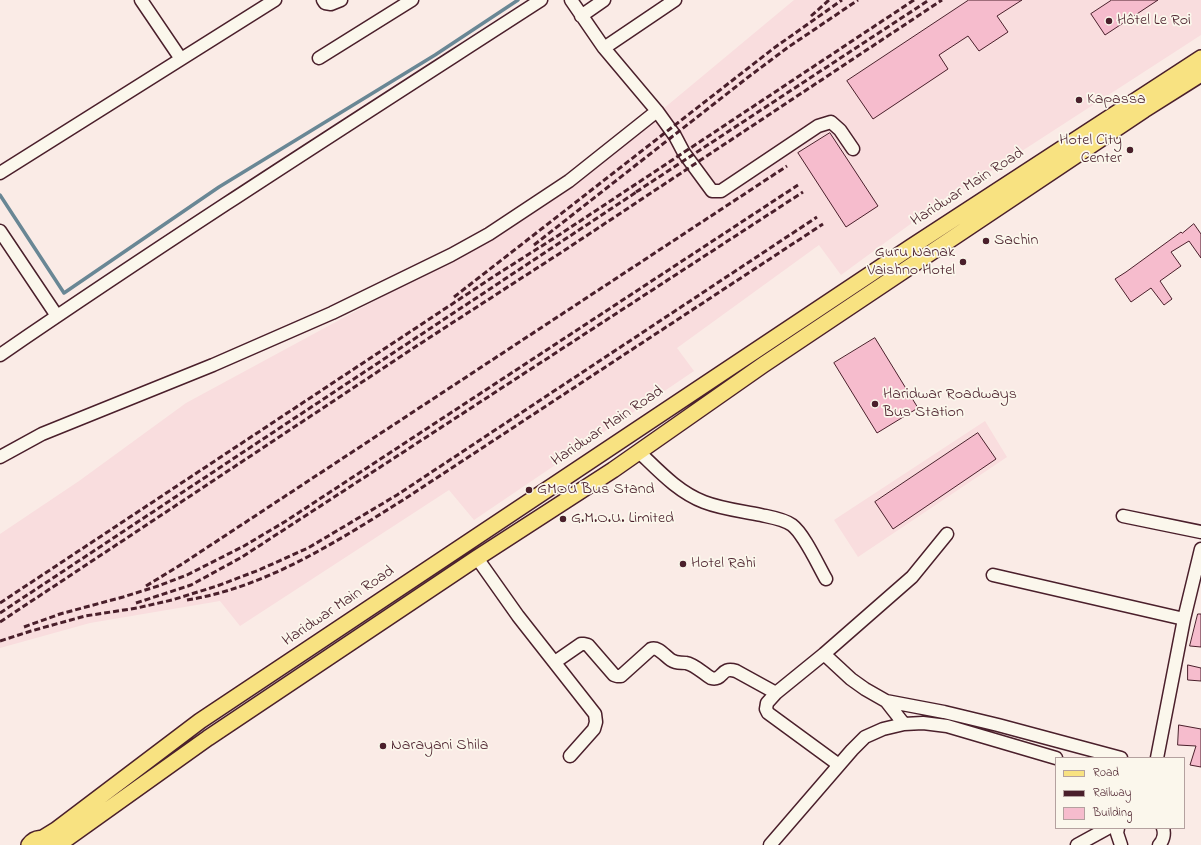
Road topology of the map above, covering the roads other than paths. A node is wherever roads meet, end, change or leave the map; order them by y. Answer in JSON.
{"nodes":[{"id":1,"x":141,"y":0,"type":"edge"},
{"id":2,"x":275,"y":0,"type":"edge"},
{"id":3,"x":323,"y":0,"type":"edge"},
{"id":4,"x":341,"y":0,"type":"edge"},
{"id":5,"x":412,"y":0,"type":"edge"},
{"id":6,"x":541,"y":0,"type":"edge"},
{"id":7,"x":571,"y":0,"type":"edge"},
{"id":8,"x":604,"y":0,"type":"edge"},
{"id":9,"x":675,"y":0,"type":"edge"},
{"id":10,"x":581,"y":16,"type":"junction"},
{"id":11,"x":604,"y":48,"type":"junction"},
{"id":12,"x":318,"y":58,"type":"dead end"},
{"id":13,"x":1201,"y":58,"type":"edge"},
{"id":14,"x":181,"y":59,"type":"junction"},
{"id":15,"x":1201,"y":74,"type":"edge"},
{"id":16,"x":657,"y":111,"type":"junction"},
{"id":17,"x":853,"y":149,"type":"dead end"},
{"id":18,"x":0,"y":173,"type":"edge"},
{"id":19,"x":0,"y":231,"type":"edge"},
{"id":20,"x":872,"y":273,"type":"junction"},
{"id":21,"x":881,"y":286,"type":"junction"},
{"id":22,"x":57,"y":316,"type":"junction"},
{"id":23,"x":0,"y":355,"type":"edge"},
{"id":24,"x":639,"y":452,"type":"junction"},
{"id":25,"x":0,"y":457,"type":"edge"},
{"id":26,"x":1123,"y":516,"type":"dead end"},
{"id":27,"x":1201,"y":532,"type":"edge"},
{"id":28,"x":947,"y":534,"type":"dead end"},
{"id":29,"x":1201,"y":549,"type":"edge"},
{"id":30,"x":477,"y":558,"type":"junction"},
{"id":31,"x":420,"y":574,"type":"junction"},
{"id":32,"x":993,"y":575,"type":"dead end"},
{"id":33,"x":826,"y":579,"type":"dead end"},
{"id":34,"x":430,"y":589,"type":"junction"},
{"id":35,"x":1184,"y":619,"type":"junction"},
{"id":36,"x":824,"y":654,"type":"junction"},
{"id":37,"x":555,"y":662,"type":"junction"},
{"id":38,"x":776,"y":693,"type":"junction"},
{"id":39,"x":886,"y":701,"type":"junction"},
{"id":40,"x":904,"y":724,"type":"junction"},
{"id":41,"x":570,"y":756,"type":"dead end"},
{"id":42,"x":1117,"y":757,"type":"edge"},
{"id":43,"x":1157,"y":757,"type":"edge"},
{"id":44,"x":1055,"y":758,"type":"edge"},
{"id":45,"x":839,"y":765,"type":"junction"},
{"id":46,"x":1106,"y":829,"type":"edge"},
{"id":47,"x":1118,"y":829,"type":"edge"},
{"id":48,"x":1163,"y":829,"type":"edge"},
{"id":49,"x":48,"y":842,"type":"edge"},
{"id":50,"x":1162,"y":844,"type":"edge"},
{"id":51,"x":29,"y":845,"type":"edge"},
{"id":52,"x":58,"y":845,"type":"edge"},
{"id":53,"x":770,"y":845,"type":"edge"},
{"id":54,"x":1077,"y":845,"type":"edge"},
{"id":55,"x":1121,"y":845,"type":"edge"}],
"edges":[{"from":1,"to":14,"type":"street"},
{"from":2,"to":14,"type":"street"},
{"from":3,"to":4,"type":"street"},
{"from":5,"to":12,"type":"street"},
{"from":6,"to":22,"type":"street"},
{"from":7,"to":10,"type":"street"},
{"from":8,"to":10,"type":"street"},
{"from":9,"to":11,"type":"street"},
{"from":10,"to":11,"type":"street"},
{"from":11,"to":16,"type":"street"},
{"from":13,"to":20,"type":"main road","name":"Haridwar Main Road"},
{"from":14,"to":18,"type":"street"},
{"from":15,"to":21,"type":"main road","name":"Haridwar Main Road"},
{"from":16,"to":17,"type":"street"},
{"from":16,"to":25,"type":"street"},
{"from":19,"to":22,"type":"street"},
{"from":20,"to":21,"type":"main road"},
{"from":20,"to":31,"type":"main road","name":"Haridwar Main Road"},
{"from":21,"to":24,"type":"main road","name":"Haridwar Main Road"},
{"from":22,"to":23,"type":"street"},
{"from":24,"to":30,"type":"main road","name":"Haridwar Main Road"},
{"from":24,"to":33,"type":"street"},
{"from":26,"to":27,"type":"street"},
{"from":28,"to":36,"type":"street"},
{"from":29,"to":35,"type":"street"},
{"from":30,"to":34,"type":"main road","name":"Haridwar Main Road"},
{"from":30,"to":37,"type":"street"},
{"from":31,"to":34,"type":"main road"},
{"from":31,"to":49,"type":"main road","name":"Haridwar Main Road"},
{"from":32,"to":35,"type":"street"},
{"from":34,"to":52,"type":"main road","name":"Haridwar Main Road"},
{"from":35,"to":43,"type":"street"},
{"from":36,"to":38,"type":"street"},
{"from":36,"to":39,"type":"street"},
{"from":37,"to":38,"type":"street"},
{"from":37,"to":41,"type":"street"},
{"from":38,"to":45,"type":"street"},
{"from":39,"to":40,"type":"street"},
{"from":39,"to":42,"type":"street"},
{"from":40,"to":44,"type":"street"},
{"from":40,"to":45,"type":"street"},
{"from":45,"to":53,"type":"street"},
{"from":46,"to":54,"type":"street"},
{"from":47,"to":55,"type":"street"},
{"from":48,"to":50,"type":"street"},
{"from":49,"to":51,"type":"main road","name":"Haridwar Main Road"}]}
